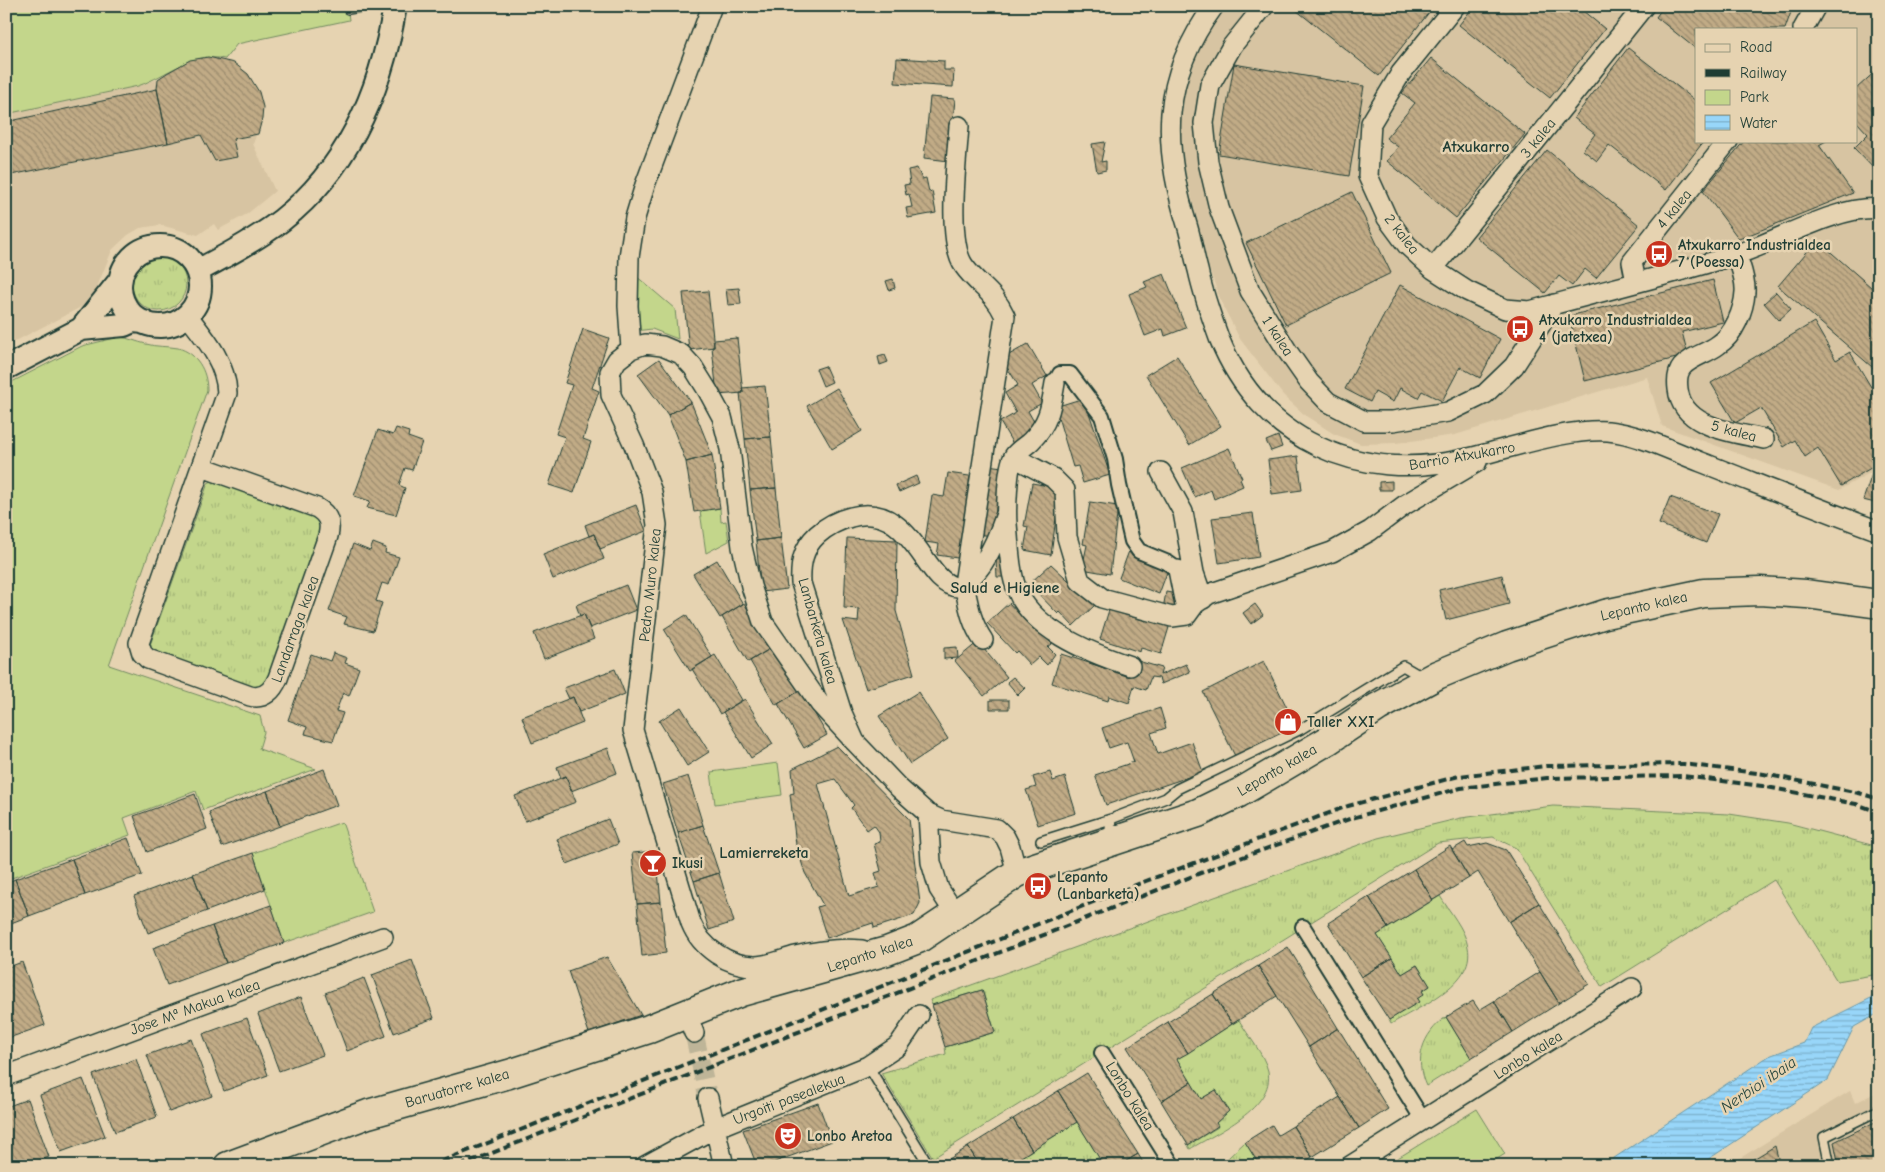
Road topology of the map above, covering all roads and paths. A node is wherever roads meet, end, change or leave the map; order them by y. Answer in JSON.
{"nodes":[{"id":1,"x":368,"y":6,"type":"edge"},
{"id":2,"x":396,"y":6,"type":"edge"},
{"id":3,"x":712,"y":6,"type":"edge"},
{"id":4,"x":1214,"y":6,"type":"edge"},
{"id":5,"x":1264,"y":6,"type":"edge"},
{"id":6,"x":1455,"y":6,"type":"edge"},
{"id":7,"x":1644,"y":6,"type":"edge"},
{"id":8,"x":1816,"y":6,"type":"edge"},
{"id":9,"x":348,"y":9,"type":"dead end"},
{"id":10,"x":1804,"y":28,"type":"edge"},
{"id":11,"x":959,"y":126,"type":"dead end"},
{"id":12,"x":1727,"y":142,"type":"edge"},
{"id":13,"x":1879,"y":209,"type":"edge"},
{"id":14,"x":1737,"y":255,"type":"junction"},
{"id":15,"x":1433,"y":269,"type":"junction"},
{"id":16,"x":197,"y":271,"type":"junction"},
{"id":17,"x":121,"y":279,"type":"junction"},
{"id":18,"x":1636,"y":282,"type":"junction"},
{"id":19,"x":1554,"y":304,"type":"junction"},
{"id":20,"x":187,"y":315,"type":"junction"},
{"id":21,"x":144,"y":322,"type":"junction"},
{"id":22,"x":81,"y":329,"type":"junction"},
{"id":23,"x":631,"y":349,"type":"junction"},
{"id":24,"x":6,"y":368,"type":"edge"},
{"id":25,"x":1055,"y":382,"type":"joint"},
{"id":26,"x":1764,"y":439,"type":"dead end"},
{"id":27,"x":1495,"y":451,"type":"junction"},
{"id":28,"x":1014,"y":457,"type":"junction"},
{"id":29,"x":202,"y":466,"type":"junction"},
{"id":30,"x":1161,"y":472,"type":"dead end"},
{"id":31,"x":1006,"y":514,"type":"junction"},
{"id":32,"x":1879,"y":531,"type":"edge"},
{"id":33,"x":1178,"y":570,"type":"joint"},
{"id":34,"x":964,"y":584,"type":"junction"},
{"id":35,"x":1203,"y":599,"type":"junction"},
{"id":36,"x":1879,"y":604,"type":"edge"},
{"id":37,"x":1187,"y":616,"type":"junction"},
{"id":38,"x":983,"y":640,"type":"dead end"},
{"id":39,"x":1130,"y":666,"type":"dead end"},
{"id":40,"x":855,"y":742,"type":"junction"},
{"id":41,"x":928,"y":814,"type":"junction"},
{"id":42,"x":953,"y":822,"type":"junction"},
{"id":43,"x":1110,"y":832,"type":"junction"},
{"id":44,"x":931,"y":839,"type":"junction"},
{"id":45,"x":1041,"y":841,"type":"dead end"},
{"id":46,"x":1018,"y":873,"type":"junction"},
{"id":47,"x":956,"y":915,"type":"junction"},
{"id":48,"x":1303,"y":927,"type":"dead end"},
{"id":49,"x":383,"y":937,"type":"dead end"},
{"id":50,"x":887,"y":952,"type":"junction"},
{"id":51,"x":1632,"y":988,"type":"dead end"},
{"id":52,"x":919,"y":1015,"type":"dead end"},
{"id":53,"x":691,"y":1024,"type":"joint"},
{"id":54,"x":1102,"y":1052,"type":"dead end"},
{"id":55,"x":868,"y":1066,"type":"junction"},
{"id":56,"x":6,"y":1076,"type":"edge"},
{"id":57,"x":708,"y":1098,"type":"tunnel mouth"},
{"id":58,"x":1879,"y":1110,"type":"edge"},
{"id":59,"x":1423,"y":1120,"type":"junction"},
{"id":60,"x":715,"y":1128,"type":"junction"},
{"id":61,"x":927,"y":1162,"type":"dead end"},
{"id":62,"x":228,"y":1166,"type":"edge"},
{"id":63,"x":645,"y":1166,"type":"edge"},
{"id":64,"x":724,"y":1166,"type":"edge"},
{"id":65,"x":1173,"y":1166,"type":"edge"},
{"id":66,"x":1350,"y":1166,"type":"edge"},
{"id":67,"x":1830,"y":1166,"type":"edge"}],
"edges":[{"from":1,"to":9,"type":"lane"},
{"from":2,"to":16,"type":"street"},
{"from":3,"to":23,"type":"street"},
{"from":4,"to":27,"type":"street","name":"Barrio Atxukarro"},
{"from":5,"to":19,"type":"street","name":"1 kalea"},
{"from":6,"to":15,"type":"street","name":"2 kalea"},
{"from":7,"to":15,"type":"street","name":"3 kalea"},
{"from":8,"to":10,"type":"street"},
{"from":11,"to":34,"type":"street"},
{"from":12,"to":18,"type":"street","name":"4 kalea"},
{"from":13,"to":14,"type":"street","name":"2 kalea"},
{"from":14,"to":18,"type":"street","name":"2 kalea"},
{"from":14,"to":26,"type":"street","name":"5 kalea"},
{"from":15,"to":19,"type":"street","name":"2 kalea"},
{"from":16,"to":17,"type":"street"},
{"from":16,"to":20,"type":"street"},
{"from":17,"to":21,"type":"street"},
{"from":17,"to":22,"type":"street"},
{"from":18,"to":19,"type":"street","name":"2 kalea"},
{"from":20,"to":21,"type":"street"},
{"from":20,"to":29,"type":"street","name":"Landarraga kalea"},
{"from":21,"to":22,"type":"street"},
{"from":22,"to":24,"type":"street"},
{"from":23,"to":40,"type":"street"},
{"from":23,"to":50,"type":"street","name":"Pedro Muro kalea"},
{"from":25,"to":28,"type":"street"},
{"from":25,"to":33,"type":"street"},
{"from":27,"to":32,"type":"street","name":"Barrio Atxukarro"},
{"from":27,"to":35,"type":"street"},
{"from":28,"to":31,"type":"street"},
{"from":28,"to":37,"type":"street"},
{"from":29,"to":29,"type":"street","name":"Landarraga kalea"},
{"from":30,"to":35,"type":"street"},
{"from":31,"to":34,"type":"street"},
{"from":31,"to":39,"type":"street"},
{"from":33,"to":37,"type":"street"},
{"from":34,"to":38,"type":"street"},
{"from":34,"to":40,"type":"street","name":"Lanbarketa kalea"},
{"from":35,"to":37,"type":"street"},
{"from":36,"to":43,"type":"main road","name":"Lepanto kalea"},
{"from":40,"to":41,"type":"street","name":"Lanbarketa kalea"},
{"from":41,"to":42,"type":"street","name":"Lanbarketa kalea"},
{"from":41,"to":44,"type":"street"},
{"from":42,"to":44,"type":"street"},
{"from":42,"to":46,"type":"street","name":"Lanbarketa kalea"},
{"from":43,"to":45,"type":"lane"},
{"from":43,"to":46,"type":"main road","name":"Lepanto kalea"},
{"from":44,"to":47,"type":"street"},
{"from":46,"to":47,"type":"main road","name":"Lepanto kalea"},
{"from":47,"to":50,"type":"main road","name":"Lepanto kalea"},
{"from":48,"to":59,"type":"street"},
{"from":49,"to":56,"type":"street","name":"Jose Mª Makua kalea"},
{"from":50,"to":53,"type":"main road","name":"Lepanto kalea"},
{"from":51,"to":59,"type":"street","name":"Lonbo kalea"},
{"from":52,"to":55,"type":"street","name":"Urgoiti pasealekua"},
{"from":53,"to":62,"type":"main road","name":"Baruatorre kalea"},
{"from":54,"to":65,"type":"street","name":"Lonbo kalea"},
{"from":55,"to":60,"type":"street","name":"Urgoiti pasealekua"},
{"from":55,"to":61,"type":"lane"},
{"from":57,"to":60,"type":"street"},
{"from":58,"to":67,"type":"lane"},
{"from":59,"to":66,"type":"street","name":"Lonbo kalea"},
{"from":60,"to":63,"type":"street","name":"Urgoiti pasealekua"},
{"from":60,"to":64,"type":"street"}]}
